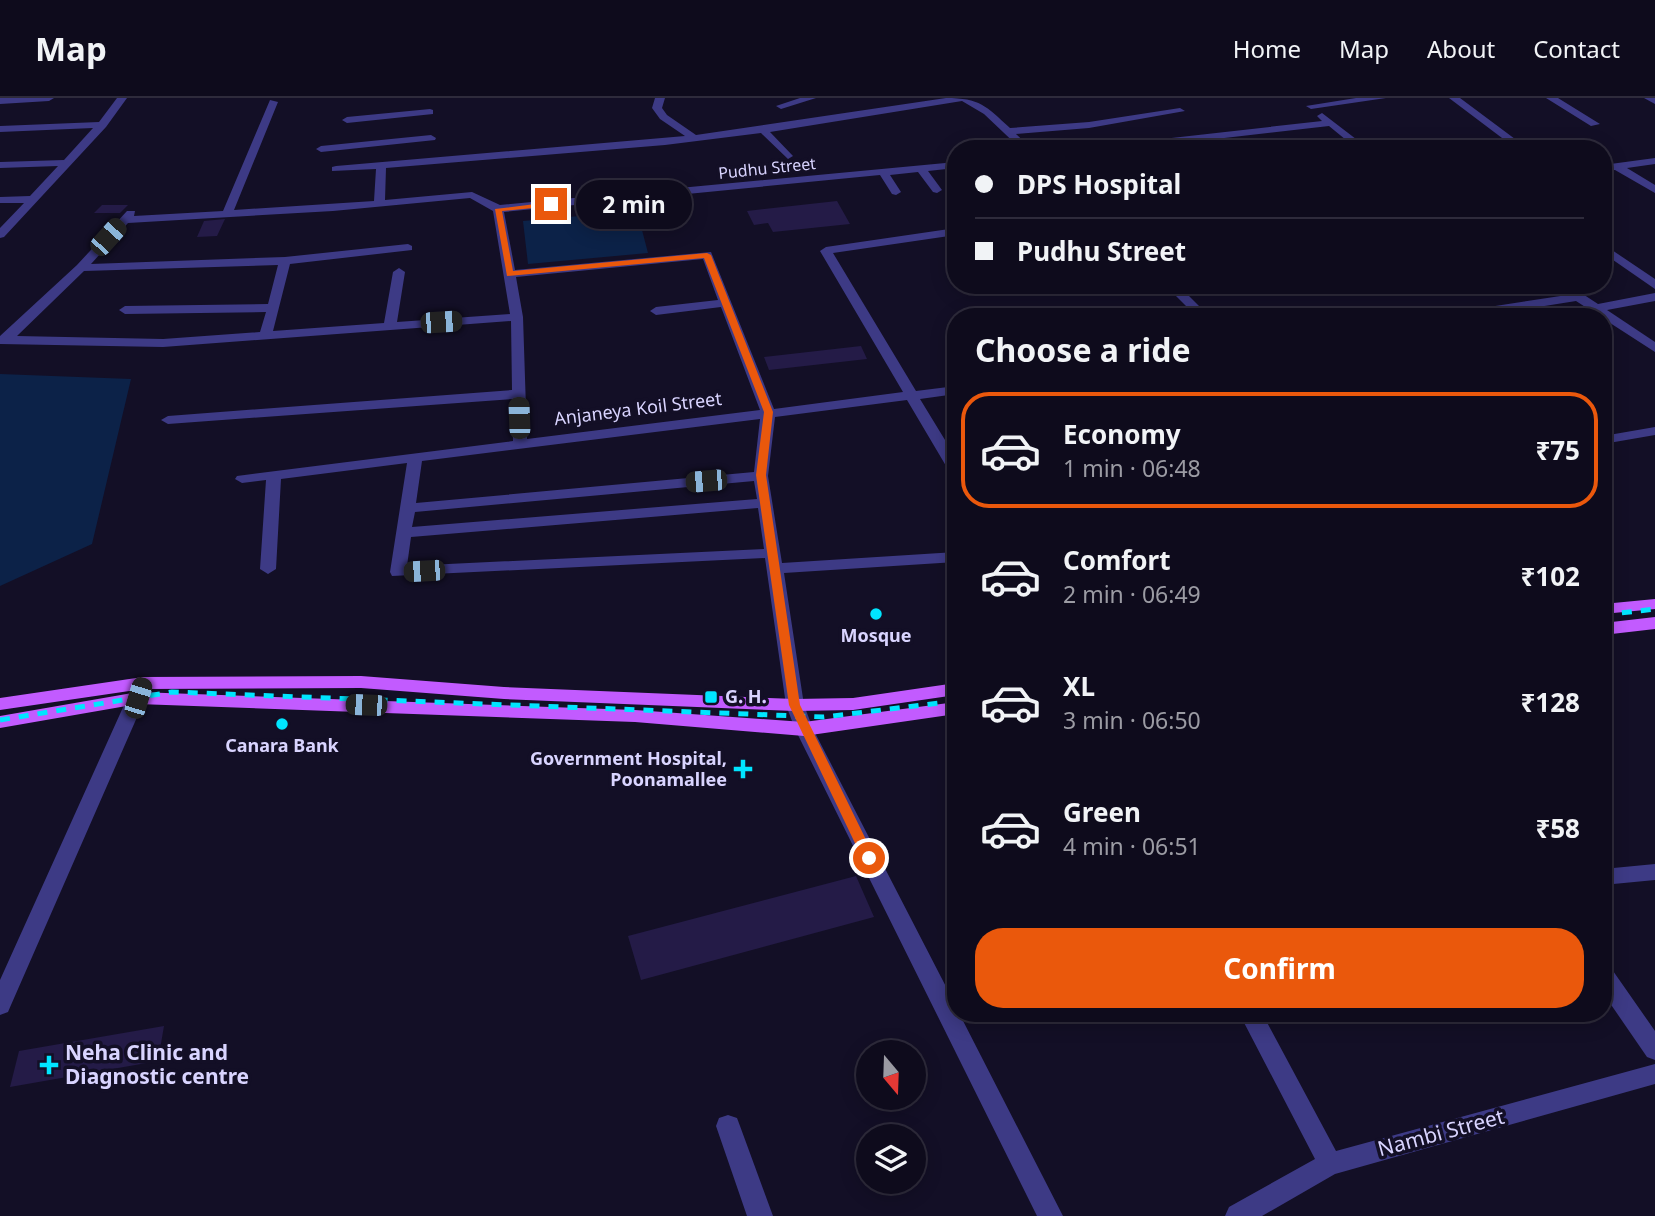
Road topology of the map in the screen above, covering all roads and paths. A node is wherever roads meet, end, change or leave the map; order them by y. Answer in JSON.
{"nodes":[{"id":1,"x":49,"y":98,"type":"edge"},
{"id":2,"x":122,"y":98,"type":"edge"},
{"id":3,"x":429,"y":98,"type":"edge"},
{"id":4,"x":660,"y":98,"type":"edge"},
{"id":5,"x":811,"y":98,"type":"edge"},
{"id":6,"x":964,"y":98,"type":"edge"},
{"id":7,"x":1381,"y":98,"type":"edge"},
{"id":8,"x":1454,"y":98,"type":"edge"},
{"id":9,"x":1551,"y":98,"type":"edge"},
{"id":10,"x":1649,"y":98,"type":"edge"},
{"id":11,"x":19,"y":99,"type":"edge"},
{"id":12,"x":0,"y":101,"type":"edge"},
{"id":13,"x":272,"y":102,"type":"dead end"},
{"id":14,"x":1655,"y":102,"type":"edge"},
{"id":15,"x":781,"y":106,"type":"dead end"},
{"id":16,"x":1180,"y":111,"type":"dead end"},
{"id":17,"x":430,"y":112,"type":"junction"},
{"id":18,"x":347,"y":120,"type":"dead end"},
{"id":19,"x":1329,"y":123,"type":"junction"},
{"id":20,"x":1595,"y":124,"type":"dead end"},
{"id":21,"x":102,"y":125,"type":"junction"},
{"id":22,"x":0,"y":129,"type":"edge"},
{"id":23,"x":763,"y":131,"type":"junction"},
{"id":24,"x":1010,"y":131,"type":"junction"},
{"id":25,"x":431,"y":138,"type":"junction"},
{"id":26,"x":694,"y":138,"type":"junction"},
{"id":27,"x":1510,"y":139,"type":"dead end"},
{"id":28,"x":1018,"y":140,"type":"edge"},
{"id":29,"x":1179,"y":140,"type":"edge"},
{"id":30,"x":1352,"y":140,"type":"edge"},
{"id":31,"x":321,"y":149,"type":"dead end"},
{"id":32,"x":788,"y":156,"type":"dead end"},
{"id":33,"x":432,"y":160,"type":"junction"},
{"id":34,"x":1655,"y":161,"type":"edge"},
{"id":35,"x":65,"y":163,"type":"junction"},
{"id":36,"x":381,"y":164,"type":"junction"},
{"id":37,"x":0,"y":165,"type":"edge"},
{"id":38,"x":947,"y":166,"type":"edge"},
{"id":39,"x":1616,"y":166,"type":"junction"},
{"id":40,"x":1612,"y":167,"type":"edge"},
{"id":41,"x":922,"y":168,"type":"junction"},
{"id":42,"x":336,"y":169,"type":"dead end"},
{"id":43,"x":883,"y":172,"type":"junction"},
{"id":44,"x":937,"y":190,"type":"dead end"},
{"id":45,"x":1655,"y":190,"type":"edge"},
{"id":46,"x":897,"y":192,"type":"dead end"},
{"id":47,"x":32,"y":199,"type":"junction"},
{"id":48,"x":0,"y":200,"type":"edge"},
{"id":49,"x":379,"y":202,"type":"junction"},
{"id":50,"x":135,"y":208,"type":"dead end"},
{"id":51,"x":498,"y":209,"type":"junction"},
{"id":52,"x":227,"y":215,"type":"junction"},
{"id":53,"x":125,"y":220,"type":"junction"},
{"id":54,"x":947,"y":232,"type":"edge"},
{"id":55,"x":0,"y":235,"type":"edge"},
{"id":56,"x":408,"y":248,"type":"dead end"},
{"id":57,"x":1612,"y":254,"type":"edge"},
{"id":58,"x":285,"y":261,"type":"junction"},
{"id":59,"x":81,"y":268,"type":"junction"},
{"id":60,"x":399,"y":272,"type":"dead end"},
{"id":61,"x":509,"y":274,"type":"junction"},
{"id":62,"x":1655,"y":285,"type":"edge"},
{"id":63,"x":1181,"y":294,"type":"edge"},
{"id":64,"x":1573,"y":294,"type":"edge"},
{"id":65,"x":1577,"y":297,"type":"junction"},
{"id":66,"x":1655,"y":297,"type":"edge"},
{"id":67,"x":726,"y":303,"type":"junction"},
{"id":68,"x":274,"y":308,"type":"junction"},
{"id":69,"x":1195,"y":308,"type":"edge"},
{"id":70,"x":1507,"y":308,"type":"edge"},
{"id":71,"x":1593,"y":308,"type":"edge"},
{"id":72,"x":1599,"y":308,"type":"edge"},
{"id":73,"x":125,"y":310,"type":"dead end"},
{"id":74,"x":656,"y":311,"type":"dead end"},
{"id":75,"x":517,"y":317,"type":"junction"},
{"id":76,"x":1612,"y":321,"type":"edge"},
{"id":77,"x":390,"y":326,"type":"junction"},
{"id":78,"x":266,"y":335,"type":"junction"},
{"id":79,"x":3,"y":340,"type":"edge"},
{"id":80,"x":1655,"y":348,"type":"edge"},
{"id":81,"x":947,"y":391,"type":"edge"},
{"id":82,"x":518,"y":394,"type":"junction"},
{"id":83,"x":911,"y":396,"type":"junction"},
{"id":84,"x":768,"y":412,"type":"junction"},
{"id":85,"x":168,"y":420,"type":"dead end"},
{"id":86,"x":1655,"y":431,"type":"edge"},
{"id":87,"x":1612,"y":438,"type":"edge"},
{"id":88,"x":520,"y":443,"type":"junction"},
{"id":89,"x":947,"y":456,"type":"edge"},
{"id":90,"x":415,"y":457,"type":"junction"},
{"id":91,"x":274,"y":475,"type":"junction"},
{"id":92,"x":761,"y":475,"type":"junction"},
{"id":93,"x":242,"y":479,"type":"dead end"},
{"id":94,"x":765,"y":503,"type":"junction"},
{"id":95,"x":407,"y":508,"type":"junction"},
{"id":96,"x":403,"y":533,"type":"junction"},
{"id":97,"x":947,"y":557,"type":"edge"},
{"id":98,"x":773,"y":561,"type":"junction"},
{"id":99,"x":268,"y":569,"type":"dead end"},
{"id":100,"x":1655,"y":604,"type":"edge"},
{"id":101,"x":1612,"y":608,"type":"edge"},
{"id":102,"x":1655,"y":623,"type":"edge"},
{"id":103,"x":1612,"y":628,"type":"edge"},
{"id":104,"x":947,"y":690,"type":"edge"},
{"id":105,"x":140,"y":691,"type":"junction"},
{"id":106,"x":0,"y":704,"type":"edge"},
{"id":107,"x":794,"y":705,"type":"junction"},
{"id":108,"x":947,"y":709,"type":"edge"},
{"id":109,"x":0,"y":722,"type":"edge"},
{"id":110,"x":804,"y":729,"type":"junction"},
{"id":111,"x":1655,"y":872,"type":"edge"},
{"id":112,"x":1612,"y":876,"type":"edge"},
{"id":113,"x":1612,"y":988,"type":"edge"},
{"id":114,"x":0,"y":1005,"type":"edge"},
{"id":115,"x":947,"y":1012,"type":"edge"},
{"id":116,"x":952,"y":1022,"type":"edge"},
{"id":117,"x":1255,"y":1022,"type":"edge"},
{"id":118,"x":1655,"y":1050,"type":"edge"},
{"id":119,"x":1655,"y":1074,"type":"edge"},
{"id":120,"x":728,"y":1126,"type":"dead end"},
{"id":121,"x":1330,"y":1164,"type":"junction"},
{"id":122,"x":760,"y":1216,"type":"edge"},
{"id":123,"x":1050,"y":1216,"type":"edge"},
{"id":124,"x":1238,"y":1216,"type":"edge"}],
"edges":[{"from":1,"to":11,"type":"street"},
{"from":2,"to":21,"type":"street"},
{"from":3,"to":17,"type":"street"},
{"from":4,"to":26,"type":"street"},
{"from":5,"to":15,"type":"street"},
{"from":6,"to":23,"type":"street"},
{"from":6,"to":24,"type":"street"},
{"from":7,"to":19,"type":"street"},
{"from":8,"to":27,"type":"street"},
{"from":9,"to":20,"type":"street"},
{"from":10,"to":14,"type":"street"},
{"from":11,"to":12,"type":"street"},
{"from":13,"to":52,"type":"street"},
{"from":16,"to":24,"type":"street"},
{"from":17,"to":18,"type":"street"},
{"from":17,"to":25,"type":"street"},
{"from":19,"to":29,"type":"street"},
{"from":19,"to":30,"type":"street"},
{"from":21,"to":22,"type":"street"},
{"from":21,"to":35,"type":"street"},
{"from":23,"to":26,"type":"street"},
{"from":23,"to":32,"type":"street"},
{"from":24,"to":28,"type":"street"},
{"from":25,"to":31,"type":"street"},
{"from":25,"to":33,"type":"street"},
{"from":26,"to":33,"type":"street"},
{"from":33,"to":36,"type":"street"},
{"from":34,"to":39,"type":"street"},
{"from":35,"to":37,"type":"street"},
{"from":35,"to":47,"type":"street"},
{"from":36,"to":42,"type":"street"},
{"from":36,"to":49,"type":"street"},
{"from":38,"to":41,"type":"street","name":"Pudhu Street"},
{"from":39,"to":40,"type":"street"},
{"from":39,"to":45,"type":"street"},
{"from":41,"to":43,"type":"street","name":"Pudhu Street"},
{"from":41,"to":44,"type":"street"},
{"from":43,"to":46,"type":"street"},
{"from":43,"to":51,"type":"street","name":"Pudhu Street"},
{"from":47,"to":48,"type":"street"},
{"from":47,"to":55,"type":"street"},
{"from":49,"to":51,"type":"street"},
{"from":49,"to":52,"type":"street"},
{"from":50,"to":53,"type":"street"},
{"from":51,"to":61,"type":"street"},
{"from":52,"to":53,"type":"street"},
{"from":53,"to":59,"type":"street"},
{"from":54,"to":83,"type":"street"},
{"from":56,"to":58,"type":"street"},
{"from":57,"to":62,"type":"street"},
{"from":58,"to":59,"type":"street"},
{"from":58,"to":68,"type":"street"},
{"from":59,"to":79,"type":"street"},
{"from":60,"to":77,"type":"street"},
{"from":61,"to":67,"type":"street"},
{"from":61,"to":75,"type":"street"},
{"from":63,"to":69,"type":"street"},
{"from":64,"to":65,"type":"street"},
{"from":65,"to":70,"type":"street"},
{"from":65,"to":71,"type":"street"},
{"from":66,"to":72,"type":"street"},
{"from":67,"to":74,"type":"street"},
{"from":67,"to":84,"type":"street"},
{"from":68,"to":73,"type":"street"},
{"from":68,"to":78,"type":"street"},
{"from":75,"to":77,"type":"street"},
{"from":75,"to":82,"type":"street"},
{"from":76,"to":80,"type":"street"},
{"from":77,"to":78,"type":"street"},
{"from":78,"to":79,"type":"street"},
{"from":81,"to":83,"type":"street","name":"Anjaneya Koil Street"},
{"from":82,"to":85,"type":"street"},
{"from":82,"to":88,"type":"street"},
{"from":83,"to":84,"type":"street","name":"Anjaneya Koil Street"},
{"from":83,"to":89,"type":"street"},
{"from":84,"to":88,"type":"street","name":"Anjaneya Koil Street"},
{"from":84,"to":92,"type":"street"},
{"from":86,"to":87,"type":"street"},
{"from":88,"to":90,"type":"street","name":"Anjaneya Koil Street"},
{"from":90,"to":91,"type":"street","name":"Anjaneya Koil Street"},
{"from":90,"to":95,"type":"street"},
{"from":91,"to":93,"type":"street","name":"Anjaneya Koil Street"},
{"from":91,"to":99,"type":"street"},
{"from":92,"to":94,"type":"street"},
{"from":92,"to":95,"type":"street"},
{"from":94,"to":96,"type":"street"},
{"from":94,"to":98,"type":"street"},
{"from":95,"to":96,"type":"street"},
{"from":96,"to":98,"type":"street"},
{"from":97,"to":98,"type":"street"},
{"from":98,"to":107,"type":"street"},
{"from":100,"to":101,"type":"main road"},
{"from":102,"to":103,"type":"main road"},
{"from":104,"to":107,"type":"main road"},
{"from":105,"to":106,"type":"main road"},
{"from":105,"to":107,"type":"main road"},
{"from":105,"to":109,"type":"main road"},
{"from":105,"to":110,"type":"main road"},
{"from":105,"to":114,"type":"street"},
{"from":107,"to":110,"type":"street"},
{"from":108,"to":110,"type":"main road"},
{"from":110,"to":115,"type":"street"},
{"from":111,"to":112,"type":"street"},
{"from":113,"to":118,"type":"street"},
{"from":116,"to":123,"type":"street"},
{"from":117,"to":121,"type":"street"},
{"from":119,"to":121,"type":"street","name":"Nambi Street"},
{"from":120,"to":122,"type":"street"},
{"from":121,"to":124,"type":"street","name":"Nambi Street"}]}
